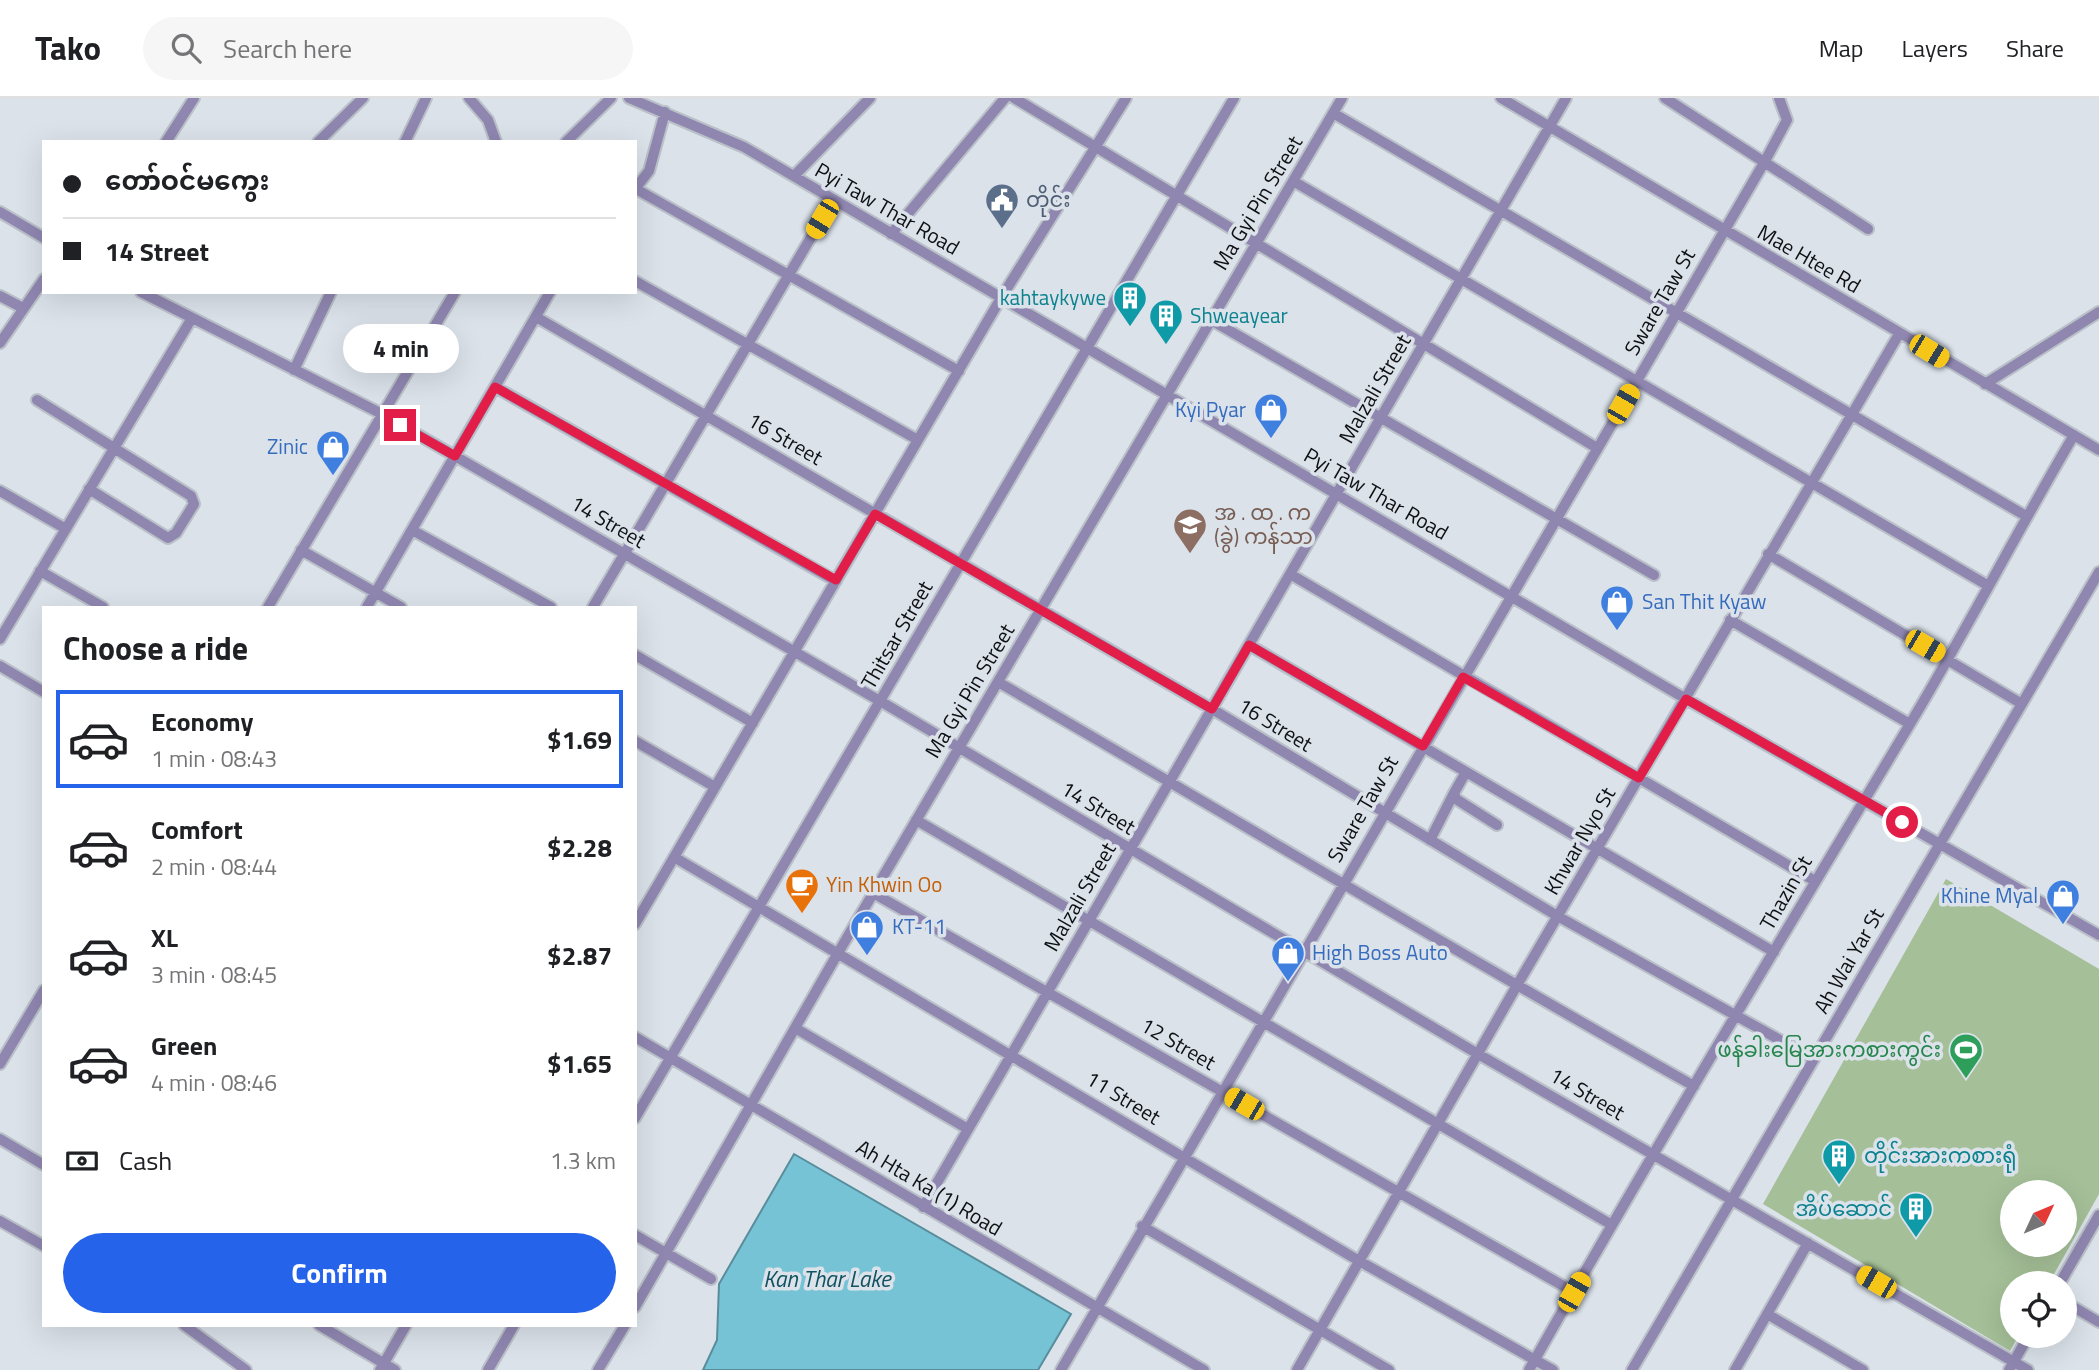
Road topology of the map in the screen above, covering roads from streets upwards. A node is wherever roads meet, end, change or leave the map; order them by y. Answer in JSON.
{"nodes":[{"id":1,"x":194,"y":98,"type":"edge"},
{"id":2,"x":363,"y":98,"type":"edge"},
{"id":3,"x":426,"y":98,"type":"edge"},
{"id":4,"x":468,"y":98,"type":"edge"},
{"id":5,"x":611,"y":98,"type":"edge"},
{"id":6,"x":629,"y":98,"type":"edge"},
{"id":7,"x":870,"y":98,"type":"edge"},
{"id":8,"x":1005,"y":98,"type":"edge"},
{"id":9,"x":1014,"y":98,"type":"edge"},
{"id":10,"x":1234,"y":98,"type":"edge"},
{"id":11,"x":1342,"y":98,"type":"edge"},
{"id":12,"x":1501,"y":98,"type":"edge"},
{"id":13,"x":1566,"y":98,"type":"edge"},
{"id":14,"x":1665,"y":98,"type":"edge"},
{"id":15,"x":1779,"y":98,"type":"edge"},
{"id":16,"x":1121,"y":100,"type":"edge"},
{"id":17,"x":666,"y":112,"type":"junction"},
{"id":18,"x":1333,"y":113,"type":"junction"},
{"id":19,"x":1550,"y":126,"type":"junction"},
{"id":20,"x":167,"y":140,"type":"edge"},
{"id":21,"x":320,"y":140,"type":"edge"},
{"id":22,"x":406,"y":140,"type":"edge"},
{"id":23,"x":495,"y":140,"type":"edge"},
{"id":24,"x":568,"y":140,"type":"edge"},
{"id":25,"x":1096,"y":147,"type":"junction"},
{"id":26,"x":1765,"y":160,"type":"junction"},
{"id":27,"x":794,"y":176,"type":"junction"},
{"id":28,"x":1293,"y":181,"type":"junction"},
{"id":29,"x":637,"y":186,"type":"edge"},
{"id":30,"x":637,"y":190,"type":"edge"},
{"id":31,"x":1177,"y":195,"type":"junction"},
{"id":32,"x":833,"y":200,"type":"junction"},
{"id":33,"x":1501,"y":211,"type":"junction"},
{"id":34,"x":0,"y":212,"type":"edge"},
{"id":35,"x":1868,"y":229,"type":"dead end"},
{"id":36,"x":1724,"y":231,"type":"junction"},
{"id":37,"x":891,"y":234,"type":"junction"},
{"id":38,"x":42,"y":237,"type":"edge"},
{"id":39,"x":1256,"y":244,"type":"junction"},
{"id":40,"x":788,"y":276,"type":"junction"},
{"id":41,"x":1461,"y":279,"type":"junction"},
{"id":42,"x":42,"y":282,"type":"edge"},
{"id":43,"x":637,"y":282,"type":"edge"},
{"id":44,"x":145,"y":294,"type":"edge"},
{"id":45,"x":330,"y":294,"type":"edge"},
{"id":46,"x":454,"y":294,"type":"edge"},
{"id":47,"x":549,"y":294,"type":"edge"},
{"id":48,"x":0,"y":296,"type":"edge"},
{"id":49,"x":1001,"y":298,"type":"junction"},
{"id":50,"x":23,"y":308,"type":"junction"},
{"id":51,"x":2099,"y":312,"type":"edge"},
{"id":52,"x":1676,"y":313,"type":"junction"},
{"id":53,"x":536,"y":317,"type":"junction"},
{"id":54,"x":192,"y":318,"type":"junction"},
{"id":55,"x":1211,"y":320,"type":"junction"},
{"id":56,"x":1899,"y":334,"type":"junction"},
{"id":57,"x":0,"y":343,"type":"edge"},
{"id":58,"x":748,"y":344,"type":"junction"},
{"id":59,"x":1423,"y":344,"type":"junction"},
{"id":60,"x":1087,"y":348,"type":"junction"},
{"id":61,"x":294,"y":370,"type":"junction"},
{"id":62,"x":959,"y":371,"type":"junction"},
{"id":63,"x":1636,"y":382,"type":"junction"},
{"id":64,"x":1985,"y":384,"type":"junction"},
{"id":65,"x":495,"y":387,"type":"junction"},
{"id":66,"x":1167,"y":395,"type":"junction"},
{"id":67,"x":37,"y":400,"type":"dead end"},
{"id":68,"x":382,"y":414,"type":"junction"},
{"id":69,"x":706,"y":416,"type":"junction"},
{"id":70,"x":1850,"y":416,"type":"junction"},
{"id":71,"x":1381,"y":418,"type":"junction"},
{"id":72,"x":2074,"y":435,"type":"junction"},
{"id":73,"x":918,"y":440,"type":"junction"},
{"id":74,"x":115,"y":447,"type":"junction"},
{"id":75,"x":1597,"y":448,"type":"junction"},
{"id":76,"x":2099,"y":450,"type":"edge"},
{"id":77,"x":455,"y":456,"type":"junction"},
{"id":78,"x":666,"y":484,"type":"junction"},
{"id":79,"x":1810,"y":484,"type":"junction"},
{"id":80,"x":89,"y":489,"type":"junction"},
{"id":81,"x":0,"y":491,"type":"edge"},
{"id":82,"x":1337,"y":494,"type":"junction"},
{"id":83,"x":875,"y":514,"type":"junction"},
{"id":84,"x":2026,"y":516,"type":"junction"},
{"id":85,"x":1556,"y":519,"type":"junction"},
{"id":86,"x":66,"y":529,"type":"junction"},
{"id":87,"x":412,"y":530,"type":"junction"},
{"id":88,"x":300,"y":550,"type":"junction"},
{"id":89,"x":625,"y":554,"type":"junction"},
{"id":90,"x":1768,"y":554,"type":"junction"},
{"id":91,"x":961,"y":564,"type":"junction"},
{"id":92,"x":40,"y":571,"type":"junction"},
{"id":93,"x":2099,"y":572,"type":"edge"},
{"id":94,"x":1290,"y":574,"type":"junction"},
{"id":95,"x":1654,"y":575,"type":"dead end"},
{"id":96,"x":836,"y":580,"type":"junction"},
{"id":97,"x":1987,"y":585,"type":"junction"},
{"id":98,"x":376,"y":593,"type":"junction"},
{"id":99,"x":1511,"y":595,"type":"junction"},
{"id":100,"x":101,"y":606,"type":"edge"},
{"id":101,"x":269,"y":606,"type":"edge"},
{"id":102,"x":368,"y":606,"type":"edge"},
{"id":103,"x":399,"y":606,"type":"edge"},
{"id":104,"x":549,"y":606,"type":"edge"},
{"id":105,"x":594,"y":606,"type":"edge"},
{"id":106,"x":1040,"y":610,"type":"junction"},
{"id":107,"x":1730,"y":620,"type":"junction"},
{"id":108,"x":0,"y":639,"type":"edge"},
{"id":109,"x":1249,"y":645,"type":"junction"},
{"id":110,"x":796,"y":652,"type":"junction"},
{"id":111,"x":637,"y":656,"type":"edge"},
{"id":112,"x":1948,"y":659,"type":"junction"},
{"id":113,"x":0,"y":666,"type":"edge"},
{"id":114,"x":1463,"y":677,"type":"junction"},
{"id":115,"x":998,"y":682,"type":"junction"},
{"id":116,"x":42,"y":691,"type":"edge"},
{"id":117,"x":1686,"y":699,"type":"junction"},
{"id":118,"x":880,"y":701,"type":"junction"},
{"id":119,"x":2022,"y":704,"type":"junction"},
{"id":120,"x":1212,"y":709,"type":"junction"},
{"id":121,"x":753,"y":723,"type":"junction"},
{"id":122,"x":1910,"y":724,"type":"junction"},
{"id":123,"x":637,"y":742,"type":"edge"},
{"id":124,"x":1423,"y":746,"type":"junction"},
{"id":125,"x":959,"y":747,"type":"junction"},
{"id":126,"x":1466,"y":772,"type":"junction"},
{"id":127,"x":1639,"y":778,"type":"junction"},
{"id":128,"x":1170,"y":781,"type":"junction"},
{"id":129,"x":715,"y":787,"type":"junction"},
{"id":130,"x":1454,"y":793,"type":"junction"},
{"id":131,"x":1863,"y":800,"type":"junction"},
{"id":132,"x":1383,"y":812,"type":"junction"},
{"id":133,"x":916,"y":820,"type":"junction"},
{"id":134,"x":1497,"y":825,"type":"dead end"},
{"id":135,"x":1430,"y":840,"type":"junction"},
{"id":136,"x":1940,"y":844,"type":"junction"},
{"id":137,"x":1599,"y":848,"type":"junction"},
{"id":138,"x":1130,"y":850,"type":"junction"},
{"id":139,"x":674,"y":857,"type":"junction"},
{"id":140,"x":1815,"y":881,"type":"junction"},
{"id":141,"x":1343,"y":882,"type":"junction"},
{"id":142,"x":873,"y":893,"type":"junction"},
{"id":143,"x":759,"y":907,"type":"junction"},
{"id":144,"x":1559,"y":917,"type":"junction"},
{"id":145,"x":637,"y":921,"type":"edge"},
{"id":146,"x":1089,"y":921,"type":"junction"},
{"id":147,"x":2099,"y":935,"type":"edge"},
{"id":148,"x":1304,"y":949,"type":"junction"},
{"id":149,"x":1774,"y":952,"type":"junction"},
{"id":150,"x":838,"y":953,"type":"junction"},
{"id":151,"x":1516,"y":987,"type":"junction"},
{"id":152,"x":1048,"y":992,"type":"junction"},
{"id":153,"x":42,"y":993,"type":"edge"},
{"id":154,"x":1736,"y":1016,"type":"junction"},
{"id":155,"x":1262,"y":1021,"type":"junction"},
{"id":156,"x":795,"y":1028,"type":"junction"},
{"id":157,"x":637,"y":1038,"type":"edge"},
{"id":158,"x":1478,"y":1054,"type":"junction"},
{"id":159,"x":1011,"y":1055,"type":"junction"},
{"id":160,"x":670,"y":1058,"type":"junction"},
{"id":161,"x":1814,"y":1059,"type":"junction"},
{"id":162,"x":0,"y":1064,"type":"edge"},
{"id":163,"x":1695,"y":1086,"type":"junction"},
{"id":164,"x":1221,"y":1091,"type":"junction"},
{"id":165,"x":751,"y":1105,"type":"junction"},
{"id":166,"x":637,"y":1115,"type":"edge"},
{"id":167,"x":1438,"y":1124,"type":"junction"},
{"id":168,"x":968,"y":1129,"type":"junction"},
{"id":169,"x":0,"y":1139,"type":"edge"},
{"id":170,"x":1655,"y":1155,"type":"junction"},
{"id":171,"x":1183,"y":1156,"type":"junction"},
{"id":172,"x":42,"y":1164,"type":"edge"},
{"id":173,"x":1399,"y":1194,"type":"junction"},
{"id":174,"x":1732,"y":1199,"type":"junction"},
{"id":175,"x":923,"y":1207,"type":"junction"},
{"id":176,"x":0,"y":1221,"type":"edge"},
{"id":177,"x":2097,"y":1222,"type":"edge"},
{"id":178,"x":1612,"y":1225,"type":"junction"},
{"id":179,"x":1142,"y":1226,"type":"junction"},
{"id":180,"x":637,"y":1236,"type":"edge"},
{"id":181,"x":1808,"y":1243,"type":"junction"},
{"id":182,"x":42,"y":1245,"type":"edge"},
{"id":183,"x":667,"y":1254,"type":"junction"},
{"id":184,"x":1361,"y":1262,"type":"junction"},
{"id":185,"x":2067,"y":1271,"type":"edge"},
{"id":186,"x":711,"y":1279,"type":"dead end"},
{"id":187,"x":1574,"y":1292,"type":"junction"},
{"id":188,"x":637,"y":1304,"type":"edge"},
{"id":189,"x":1095,"y":1308,"type":"junction"},
{"id":190,"x":2077,"y":1309,"type":"edge"},
{"id":191,"x":1767,"y":1314,"type":"junction"},
{"id":192,"x":2099,"y":1322,"type":"edge"},
{"id":193,"x":187,"y":1327,"type":"edge"},
{"id":194,"x":321,"y":1327,"type":"edge"},
{"id":195,"x":405,"y":1327,"type":"edge"},
{"id":196,"x":513,"y":1327,"type":"edge"},
{"id":197,"x":624,"y":1327,"type":"edge"},
{"id":198,"x":1320,"y":1331,"type":"junction"},
{"id":199,"x":2021,"y":1348,"type":"edge"},
{"id":200,"x":1532,"y":1365,"type":"edge"},
{"id":201,"x":2011,"y":1366,"type":"edge"},
{"id":202,"x":382,"y":1367,"type":"edge"},
{"id":203,"x":246,"y":1370,"type":"edge"},
{"id":204,"x":395,"y":1370,"type":"edge"},
{"id":205,"x":488,"y":1370,"type":"edge"},
{"id":206,"x":598,"y":1370,"type":"edge"},
{"id":207,"x":1061,"y":1370,"type":"edge"},
{"id":208,"x":1204,"y":1370,"type":"edge"},
{"id":209,"x":1297,"y":1370,"type":"edge"},
{"id":210,"x":1388,"y":1370,"type":"edge"},
{"id":211,"x":1553,"y":1370,"type":"edge"},
{"id":212,"x":1632,"y":1370,"type":"edge"},
{"id":213,"x":1735,"y":1370,"type":"edge"},
{"id":214,"x":1863,"y":1370,"type":"edge"},
{"id":215,"x":2028,"y":1370,"type":"edge"}],
"edges":[{"from":1,"to":20,"type":"street"},
{"from":2,"to":21,"type":"street"},
{"from":3,"to":22,"type":"street"},
{"from":4,"to":23,"type":"street"},
{"from":5,"to":24,"type":"street"},
{"from":6,"to":17,"type":"street","name":"Pyi Taw Thar Road"},
{"from":7,"to":27,"type":"street"},
{"from":8,"to":37,"type":"street"},
{"from":9,"to":25,"type":"street"},
{"from":10,"to":31,"type":"street","name":"Thitsar Street"},
{"from":11,"to":18,"type":"street","name":"Ma Gyi Pin Street"},
{"from":12,"to":19,"type":"street","name":"Mae Htee Rd"},
{"from":13,"to":19,"type":"street","name":"Malzali Street"},
{"from":14,"to":26,"type":"street"},
{"from":15,"to":26,"type":"street","name":"Sware Taw St"},
{"from":16,"to":25,"type":"street"},
{"from":17,"to":27,"type":"street","name":"Pyi Taw Thar Road"},
{"from":17,"to":29,"type":"street"},
{"from":18,"to":28,"type":"street","name":"Ma Gyi Pin Street"},
{"from":18,"to":33,"type":"street"},
{"from":19,"to":33,"type":"street","name":"Malzali Street"},
{"from":19,"to":36,"type":"street","name":"Mae Htee Rd"},
{"from":25,"to":31,"type":"street"},
{"from":25,"to":49,"type":"street"},
{"from":26,"to":35,"type":"street"},
{"from":26,"to":36,"type":"street","name":"Sware Taw St"},
{"from":27,"to":32,"type":"street","name":"Pyi Taw Thar Road"},
{"from":28,"to":39,"type":"street","name":"Ma Gyi Pin Street"},
{"from":28,"to":41,"type":"street"},
{"from":30,"to":40,"type":"street"},
{"from":31,"to":39,"type":"street"},
{"from":31,"to":60,"type":"street","name":"Thitsar Street"},
{"from":32,"to":37,"type":"street","name":"Pyi Taw Thar Road"},
{"from":32,"to":40,"type":"street"},
{"from":33,"to":41,"type":"street","name":"Malzali Street"},
{"from":33,"to":52,"type":"street"},
{"from":34,"to":38,"type":"street"},
{"from":36,"to":52,"type":"street","name":"Sware Taw St"},
{"from":36,"to":56,"type":"street","name":"Mae Htee Rd"},
{"from":37,"to":49,"type":"street","name":"Pyi Taw Thar Road"},
{"from":39,"to":55,"type":"street","name":"Ma Gyi Pin Street"},
{"from":39,"to":59,"type":"street"},
{"from":40,"to":58,"type":"street"},
{"from":40,"to":62,"type":"street"},
{"from":41,"to":59,"type":"street","name":"Malzali Street"},
{"from":41,"to":63,"type":"street"},
{"from":42,"to":50,"type":"street"},
{"from":43,"to":58,"type":"street"},
{"from":44,"to":54,"type":"street","name":"14 Street"},
{"from":45,"to":61,"type":"street"},
{"from":46,"to":68,"type":"street"},
{"from":47,"to":53,"type":"street"},
{"from":48,"to":50,"type":"street"},
{"from":49,"to":60,"type":"street","name":"Pyi Taw Thar Road"},
{"from":49,"to":62,"type":"street"},
{"from":50,"to":57,"type":"street"},
{"from":51,"to":64,"type":"street"},
{"from":52,"to":63,"type":"street","name":"Sware Taw St"},
{"from":52,"to":70,"type":"street"},
{"from":53,"to":65,"type":"street"},
{"from":53,"to":69,"type":"street","name":"16 Street"},
{"from":54,"to":61,"type":"street","name":"14 Street"},
{"from":54,"to":74,"type":"street"},
{"from":55,"to":66,"type":"street","name":"Ma Gyi Pin Street"},
{"from":55,"to":71,"type":"street"},
{"from":56,"to":64,"type":"street","name":"Mae Htee Rd"},
{"from":56,"to":70,"type":"street","name":"Khwar Nyo St"},
{"from":58,"to":69,"type":"street"},
{"from":58,"to":73,"type":"street"},
{"from":59,"to":71,"type":"street","name":"Malzali Street"},
{"from":59,"to":75,"type":"street"},
{"from":60,"to":66,"type":"street","name":"Pyi Taw Thar Road"},
{"from":60,"to":91,"type":"street","name":"Thitsar Street"},
{"from":61,"to":68,"type":"street","name":"14 Street"},
{"from":62,"to":73,"type":"street"},
{"from":63,"to":75,"type":"street","name":"Sware Taw St"},
{"from":63,"to":79,"type":"street"},
{"from":64,"to":72,"type":"street","name":"Mae Htee Rd"},
{"from":65,"to":77,"type":"street"},
{"from":65,"to":78,"type":"street"},
{"from":66,"to":82,"type":"street","name":"Pyi Taw Thar Road"},
{"from":66,"to":106,"type":"street","name":"Ma Gyi Pin Street"},
{"from":67,"to":74,"type":"street"},
{"from":68,"to":77,"type":"street","name":"14 Street"},
{"from":68,"to":88,"type":"street"},
{"from":69,"to":78,"type":"street"},
{"from":69,"to":83,"type":"street","name":"16 Street"},
{"from":70,"to":79,"type":"street","name":"Khwar Nyo St"},
{"from":70,"to":84,"type":"street"},
{"from":71,"to":82,"type":"street","name":"Malzali Street"},
{"from":71,"to":85,"type":"street"},
{"from":72,"to":76,"type":"street","name":"Mae Htee Rd"},
{"from":72,"to":84,"type":"street","name":"Thazin St"},
{"from":73,"to":83,"type":"street"},
{"from":74,"to":80,"type":"street"},
{"from":74,"to":80,"type":"street"},
{"from":75,"to":85,"type":"street","name":"Sware Taw St"},
{"from":77,"to":87,"type":"street"},
{"from":77,"to":89,"type":"street","name":"14 Street"},
{"from":78,"to":89,"type":"street"},
{"from":78,"to":96,"type":"street"},
{"from":79,"to":90,"type":"street","name":"Khwar Nyo St"},
{"from":79,"to":97,"type":"street"},
{"from":80,"to":86,"type":"street"},
{"from":81,"to":86,"type":"street"},
{"from":82,"to":94,"type":"street","name":"Malzali Street"},
{"from":82,"to":99,"type":"street","name":"Pyi Taw Thar Road"},
{"from":83,"to":91,"type":"street","name":"16 Street"},
{"from":83,"to":96,"type":"street"},
{"from":84,"to":97,"type":"street","name":"Thazin St"},
{"from":85,"to":95,"type":"street"},
{"from":85,"to":99,"type":"street","name":"Sware Taw St"},
{"from":86,"to":92,"type":"street"},
{"from":87,"to":98,"type":"street"},
{"from":87,"to":104,"type":"street"},
{"from":88,"to":98,"type":"street"},
{"from":88,"to":101,"type":"street"},
{"from":89,"to":105,"type":"street"},
{"from":89,"to":110,"type":"street","name":"14 Street"},
{"from":90,"to":107,"type":"street","name":"Khwar Nyo St"},
{"from":90,"to":112,"type":"street"},
{"from":91,"to":106,"type":"street","name":"16 Street"},
{"from":91,"to":118,"type":"street","name":"Thitsar Street"},
{"from":92,"to":100,"type":"street"},
{"from":92,"to":108,"type":"street"},
{"from":93,"to":119,"type":"street","name":"Ah Wai Yar St"},
{"from":94,"to":109,"type":"street","name":"Malzali Street"},
{"from":94,"to":114,"type":"street"},
{"from":96,"to":110,"type":"street"},
{"from":97,"to":112,"type":"street","name":"Thazin St"},
{"from":98,"to":102,"type":"street"},
{"from":98,"to":103,"type":"street"},
{"from":99,"to":114,"type":"street","name":"Sware Taw St"},
{"from":99,"to":117,"type":"street","name":"Pyi Taw Thar Road"},
{"from":106,"to":115,"type":"street","name":"Ma Gyi Pin Street"},
{"from":106,"to":120,"type":"street","name":"16 Street"},
{"from":107,"to":117,"type":"street","name":"Khwar Nyo St"},
{"from":107,"to":122,"type":"street"},
{"from":109,"to":120,"type":"street","name":"Malzali Street"},
{"from":109,"to":124,"type":"street"},
{"from":110,"to":118,"type":"street","name":"14 Street"},
{"from":110,"to":121,"type":"street"},
{"from":111,"to":121,"type":"street"},
{"from":112,"to":119,"type":"street"},
{"from":112,"to":122,"type":"street","name":"Thazin St"},
{"from":113,"to":116,"type":"street"},
{"from":114,"to":124,"type":"street","name":"Sware Taw St"},
{"from":114,"to":127,"type":"street"},
{"from":115,"to":125,"type":"street","name":"Ma Gyi Pin Street"},
{"from":115,"to":128,"type":"street"},
{"from":117,"to":127,"type":"street","name":"Khwar Nyo St"},
{"from":117,"to":131,"type":"street","name":"Pyi Taw Thar Road"},
{"from":118,"to":125,"type":"street","name":"14 Street"},
{"from":118,"to":143,"type":"street","name":"Thitsar Street"},
{"from":119,"to":136,"type":"street","name":"Ah Wai Yar St"},
{"from":120,"to":128,"type":"street","name":"Malzali Street"},
{"from":120,"to":132,"type":"street","name":"16 Street"},
{"from":121,"to":129,"type":"street"},
{"from":122,"to":131,"type":"street","name":"Thazin St"},
{"from":123,"to":129,"type":"street"},
{"from":124,"to":126,"type":"street"},
{"from":124,"to":132,"type":"street","name":"Sware Taw St"},
{"from":125,"to":133,"type":"street","name":"Ma Gyi Pin Street"},
{"from":125,"to":138,"type":"street","name":"14 Street"},
{"from":126,"to":130,"type":"street"},
{"from":126,"to":137,"type":"street"},
{"from":127,"to":137,"type":"street","name":"Khwar Nyo St"},
{"from":127,"to":140,"type":"street"},
{"from":128,"to":138,"type":"street","name":"Malzali Street"},
{"from":128,"to":141,"type":"street"},
{"from":129,"to":139,"type":"street"},
{"from":130,"to":134,"type":"street"},
{"from":130,"to":135,"type":"street"},
{"from":131,"to":136,"type":"street","name":"Pyi Taw Thar Road"},
{"from":131,"to":140,"type":"street","name":"Thazin St"},
{"from":132,"to":135,"type":"street","name":"16 Street"},
{"from":132,"to":141,"type":"street","name":"Sware Taw St"},
{"from":133,"to":142,"type":"street","name":"Ma Gyi Pin Street"},
{"from":133,"to":146,"type":"street"},
{"from":135,"to":144,"type":"street","name":"16 Street"},
{"from":136,"to":147,"type":"street","name":"Pyi Taw Thar Road"},
{"from":136,"to":161,"type":"street","name":"Ah Wai Yar St"},
{"from":137,"to":144,"type":"street","name":"Khwar Nyo St"},
{"from":137,"to":149,"type":"street"},
{"from":138,"to":146,"type":"street","name":"Malzali Street"},
{"from":138,"to":148,"type":"street","name":"14 Street"},
{"from":139,"to":143,"type":"street","name":"11 Street"},
{"from":139,"to":145,"type":"street"},
{"from":140,"to":149,"type":"street","name":"Thazin St"},
{"from":141,"to":148,"type":"street","name":"Sware Taw St"},
{"from":141,"to":151,"type":"street"},
{"from":142,"to":150,"type":"street","name":"Ma Gyi Pin Street"},
{"from":142,"to":152,"type":"street","name":"12 Street"},
{"from":143,"to":150,"type":"street","name":"11 Street"},
{"from":143,"to":160,"type":"street","name":"Thitsar Street"},
{"from":144,"to":151,"type":"street","name":"Khwar Nyo St"},
{"from":144,"to":154,"type":"street","name":"16 Street"},
{"from":146,"to":152,"type":"street","name":"Malzali Street"},
{"from":146,"to":155,"type":"street"},
{"from":148,"to":155,"type":"street","name":"Sware Taw St"},
{"from":148,"to":158,"type":"street","name":"14 Street"},
{"from":149,"to":154,"type":"street","name":"Thazin St"},
{"from":150,"to":156,"type":"street","name":"Ma Gyi Pin Street"},
{"from":150,"to":159,"type":"street","name":"11 Street"},
{"from":151,"to":158,"type":"street","name":"Khwar Nyo St"},
{"from":151,"to":163,"type":"street"},
{"from":152,"to":159,"type":"street","name":"Malzali Street"},
{"from":152,"to":164,"type":"street","name":"12 Street"},
{"from":153,"to":162,"type":"street"},
{"from":154,"to":161,"type":"street","name":"16 Street"},
{"from":154,"to":163,"type":"street","name":"Thazin St"},
{"from":155,"to":164,"type":"street","name":"Sware Taw St"},
{"from":155,"to":167,"type":"street"},
{"from":156,"to":165,"type":"street","name":"Ma Gyi Pin Street"},
{"from":156,"to":168,"type":"street"},
{"from":157,"to":160,"type":"street","name":"Ah Hta Ka (1) Road"},
{"from":158,"to":167,"type":"street","name":"Khwar Nyo St"},
{"from":158,"to":170,"type":"street","name":"14 Street"},
{"from":159,"to":168,"type":"street","name":"Malzali Street"},
{"from":159,"to":171,"type":"street","name":"11 Street"},
{"from":160,"to":165,"type":"street","name":"Ah Hta Ka (1) Road"},
{"from":160,"to":166,"type":"street","name":"Thitsar Street"},
{"from":161,"to":174,"type":"street","name":"Ah Wai Yar St"},
{"from":163,"to":170,"type":"street","name":"Thazin St"},
{"from":164,"to":171,"type":"street","name":"Sware Taw St"},
{"from":164,"to":173,"type":"street","name":"12 Street"},
{"from":165,"to":175,"type":"street","name":"Ah Hta Ka (1) Road"},
{"from":165,"to":183,"type":"street","name":"Ma Gyi Pin Street"},
{"from":167,"to":173,"type":"street","name":"Khwar Nyo St"},
{"from":167,"to":178,"type":"street"},
{"from":168,"to":175,"type":"street","name":"Malzali Street"},
{"from":169,"to":172,"type":"street"},
{"from":170,"to":174,"type":"street","name":"14 Street"},
{"from":170,"to":178,"type":"street","name":"Thazin St"},
{"from":171,"to":179,"type":"street","name":"Sware Taw St"},
{"from":171,"to":184,"type":"street","name":"11 Street"},
{"from":173,"to":184,"type":"street","name":"Khwar Nyo St"},
{"from":173,"to":187,"type":"street","name":"12 Street"},
{"from":174,"to":181,"type":"street","name":"14 Street"},
{"from":174,"to":212,"type":"street","name":"Ah Wai Yar St"},
{"from":175,"to":189,"type":"street","name":"Ah Hta Ka (1) Road"},
{"from":176,"to":182,"type":"street"},
{"from":177,"to":185,"type":"street"},
{"from":178,"to":187,"type":"street","name":"Thazin St"},
{"from":179,"to":189,"type":"street","name":"Sware Taw St"},
{"from":179,"to":198,"type":"street"},
{"from":180,"to":183,"type":"street"},
{"from":181,"to":191,"type":"street"},
{"from":181,"to":201,"type":"street","name":"14 Street"},
{"from":183,"to":186,"type":"street"},
{"from":183,"to":188,"type":"street","name":"Ma Gyi Pin Street"},
{"from":184,"to":198,"type":"street","name":"Khwar Nyo St"},
{"from":184,"to":200,"type":"street","name":"11 Street"},
{"from":187,"to":200,"type":"street","name":"Thazin St"},
{"from":189,"to":207,"type":"street","name":"Sware Taw St"},
{"from":189,"to":208,"type":"street","name":"Ah Hta Ka (1) Road"},
{"from":190,"to":192,"type":"street"},
{"from":191,"to":213,"type":"street"},
{"from":191,"to":214,"type":"street"},
{"from":193,"to":203,"type":"street"},
{"from":194,"to":202,"type":"street"},
{"from":195,"to":202,"type":"street"},
{"from":196,"to":205,"type":"street"},
{"from":197,"to":206,"type":"street"},
{"from":198,"to":209,"type":"street","name":"Khwar Nyo St"},
{"from":198,"to":210,"type":"street"},
{"from":199,"to":201,"type":"street"},
{"from":200,"to":211,"type":"street","name":"11 Street"},
{"from":201,"to":215,"type":"street","name":"14 Street"},
{"from":202,"to":204,"type":"street"}]}
